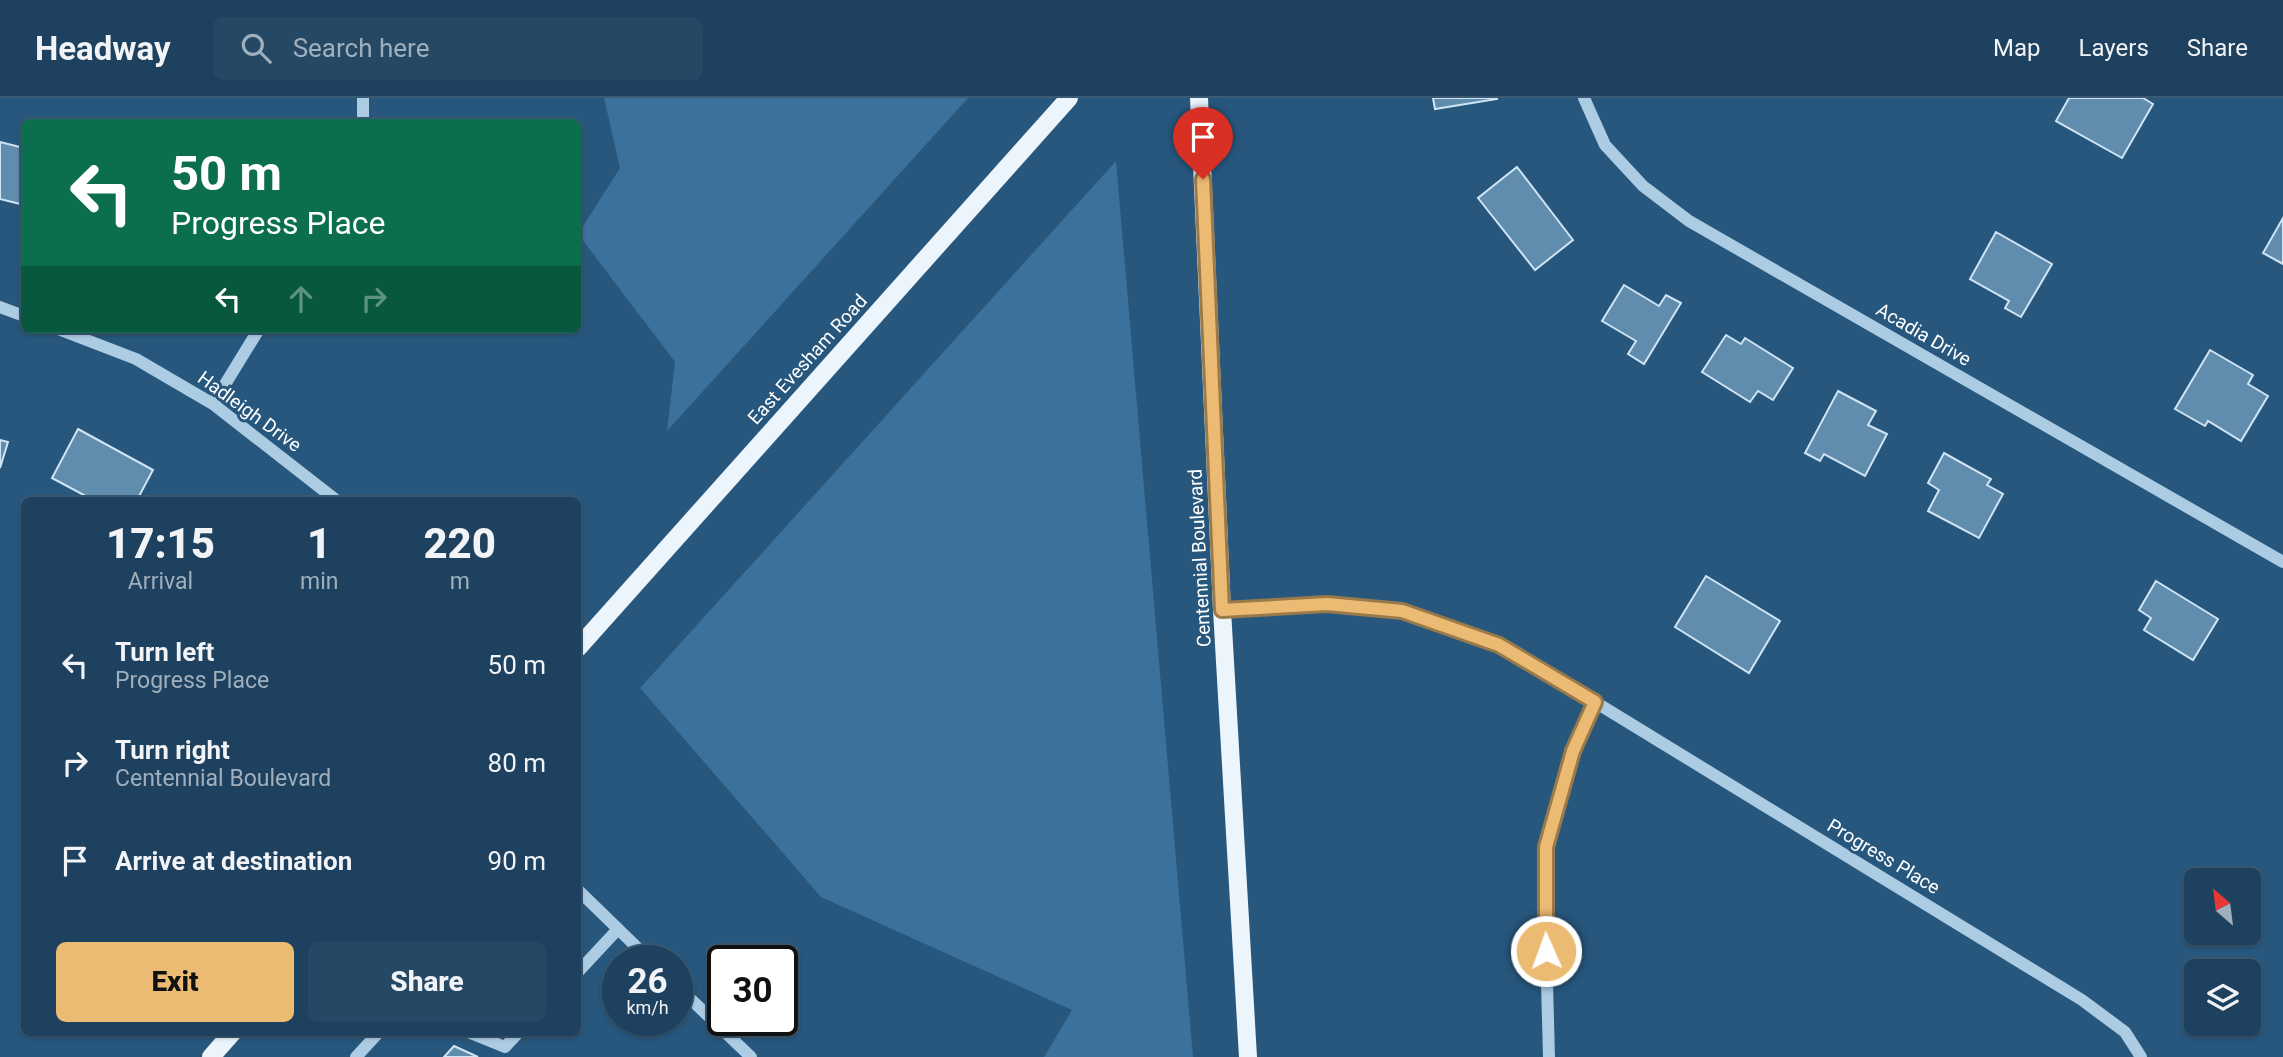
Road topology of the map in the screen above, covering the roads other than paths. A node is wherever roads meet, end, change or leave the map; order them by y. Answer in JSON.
{"nodes":[{"id":1,"x":363,"y":98,"type":"edge"},
{"id":2,"x":1069,"y":98,"type":"edge"},
{"id":3,"x":1199,"y":98,"type":"edge"},
{"id":4,"x":1584,"y":98,"type":"edge"},
{"id":5,"x":363,"y":119,"type":"edge"},
{"id":6,"x":0,"y":307,"type":"edge"},
{"id":7,"x":21,"y":315,"type":"edge"},
{"id":8,"x":68,"y":333,"type":"edge"},
{"id":9,"x":257,"y":333,"type":"edge"},
{"id":10,"x":213,"y":404,"type":"junction"},
{"id":11,"x":332,"y":497,"type":"edge"},
{"id":12,"x":2283,"y":562,"type":"edge"},
{"id":13,"x":1222,"y":610,"type":"junction"},
{"id":14,"x":581,"y":645,"type":"edge"},
{"id":15,"x":1595,"y":702,"type":"junction"},
{"id":16,"x":581,"y":893,"type":"edge"},
{"id":17,"x":618,"y":929,"type":"junction"},
{"id":18,"x":634,"y":945,"type":"edge"},
{"id":19,"x":581,"y":968,"type":"edge"},
{"id":20,"x":693,"y":1001,"type":"edge"},
{"id":21,"x":229,"y":1036,"type":"edge"},
{"id":22,"x":375,"y":1036,"type":"edge"},
{"id":23,"x":478,"y":1036,"type":"edge"},
{"id":24,"x":515,"y":1036,"type":"edge"},
{"id":25,"x":211,"y":1057,"type":"edge"},
{"id":26,"x":356,"y":1057,"type":"edge"},
{"id":27,"x":751,"y":1057,"type":"edge"},
{"id":28,"x":1248,"y":1057,"type":"edge"},
{"id":29,"x":1549,"y":1057,"type":"edge"},
{"id":30,"x":2141,"y":1057,"type":"edge"}],
"edges":[{"from":1,"to":5,"type":"street"},
{"from":2,"to":14,"type":"main road","name":"East Evesham Road"},
{"from":3,"to":13,"type":"main road","name":"Centennial Boulevard"},
{"from":4,"to":12,"type":"street","name":"Acadia Drive"},
{"from":6,"to":7,"type":"street"},
{"from":8,"to":10,"type":"street","name":"Hadleigh Drive"},
{"from":9,"to":10,"type":"street"},
{"from":10,"to":11,"type":"street","name":"Hadleigh Drive"},
{"from":13,"to":15,"type":"street","name":"Progress Place"},
{"from":13,"to":28,"type":"main road","name":"Centennial Boulevard"},
{"from":15,"to":29,"type":"street"},
{"from":15,"to":30,"type":"street","name":"Progress Place"},
{"from":16,"to":17,"type":"street"},
{"from":17,"to":18,"type":"street"},
{"from":17,"to":19,"type":"street"},
{"from":20,"to":27,"type":"street"},
{"from":21,"to":25,"type":"main road"},
{"from":22,"to":26,"type":"street"},
{"from":23,"to":24,"type":"street"}]}
